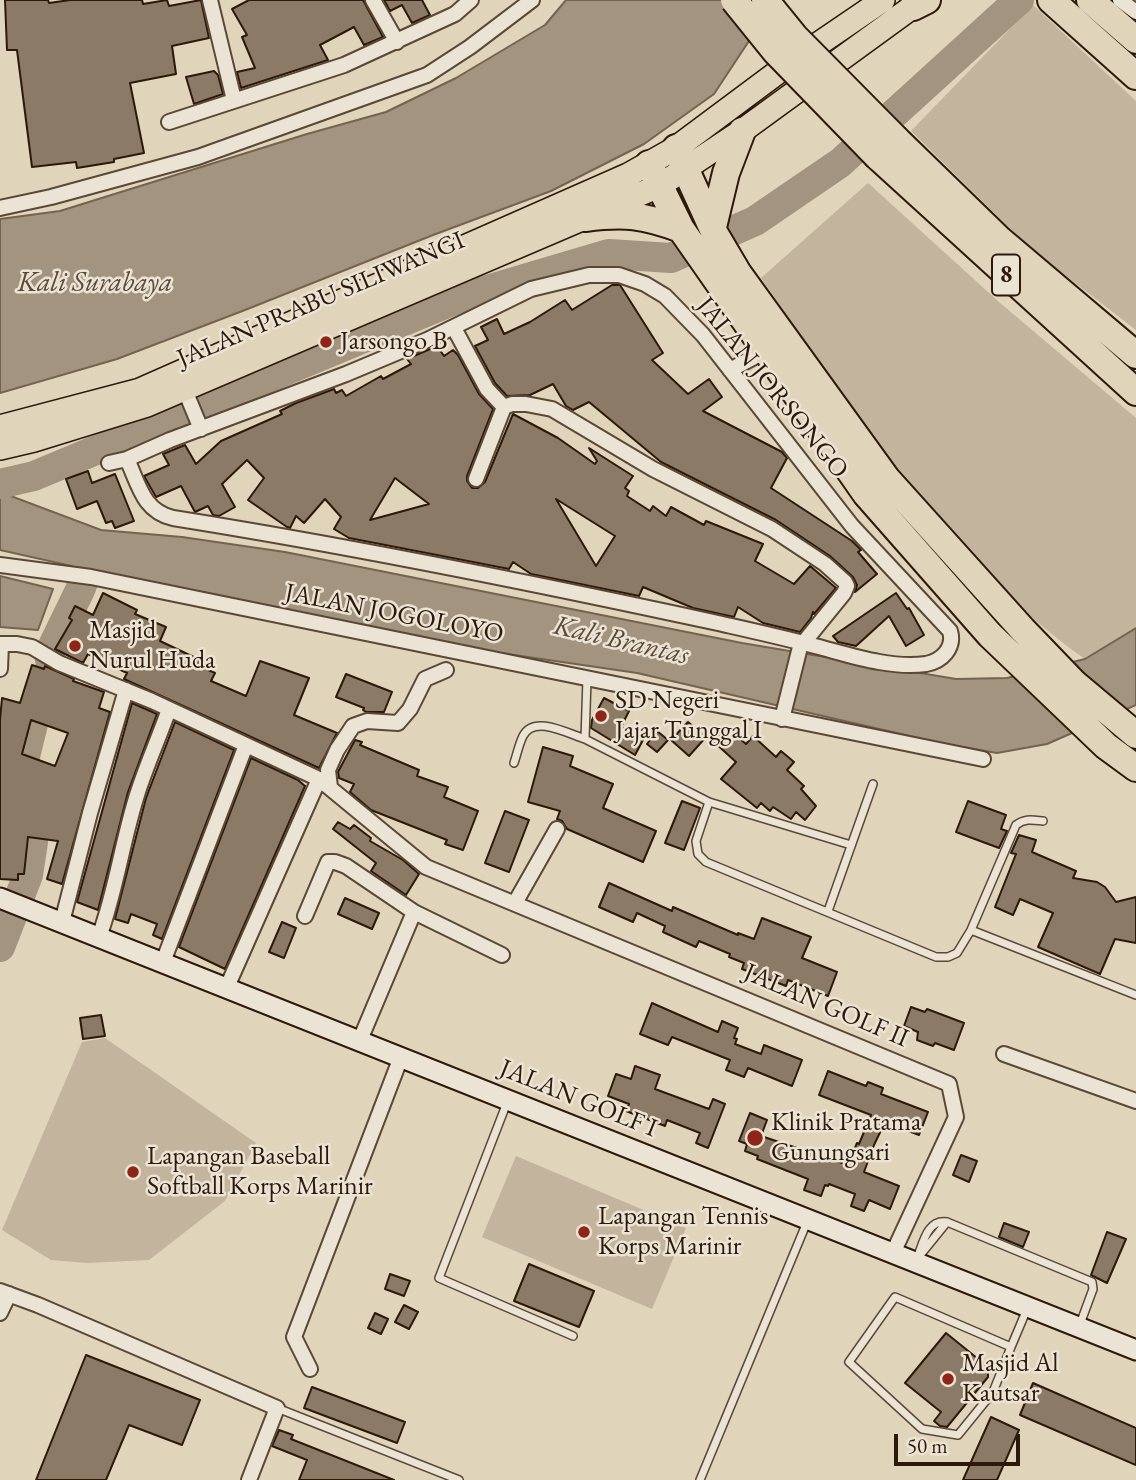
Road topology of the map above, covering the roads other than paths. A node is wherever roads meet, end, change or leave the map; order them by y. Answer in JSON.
{"nodes":[{"id":1,"x":210,"y":0,"type":"edge"},
{"id":2,"x":373,"y":0,"type":"edge"},
{"id":3,"x":471,"y":0,"type":"edge"},
{"id":4,"x":532,"y":0,"type":"edge"},
{"id":5,"x":734,"y":0,"type":"edge"},
{"id":6,"x":765,"y":0,"type":"edge"},
{"id":7,"x":883,"y":0,"type":"edge"},
{"id":8,"x":1051,"y":0,"type":"edge"},
{"id":9,"x":1090,"y":0,"type":"edge"},
{"id":10,"x":1120,"y":0,"type":"edge"},
{"id":11,"x":921,"y":2,"type":"edge"},
{"id":12,"x":1136,"y":12,"type":"edge"},
{"id":13,"x":1136,"y":40,"type":"edge"},
{"id":14,"x":397,"y":42,"type":"junction"},
{"id":15,"x":1136,"y":76,"type":"edge"},
{"id":16,"x":234,"y":100,"type":"junction"},
{"id":17,"x":169,"y":122,"type":"dead end"},
{"id":18,"x":742,"y":131,"type":"junction"},
{"id":19,"x":887,"y":148,"type":"junction"},
{"id":20,"x":680,"y":160,"type":"junction"},
{"id":21,"x":654,"y":175,"type":"junction"},
{"id":22,"x":0,"y":208,"type":"edge"},
{"id":23,"x":584,"y":218,"type":"junction"},
{"id":24,"x":714,"y":230,"type":"junction"},
{"id":25,"x":684,"y":233,"type":"junction"},
{"id":26,"x":726,"y":276,"type":"junction"},
{"id":27,"x":454,"y":328,"type":"junction"},
{"id":28,"x":777,"y":345,"type":"junction"},
{"id":29,"x":1136,"y":355,"type":"edge"},
{"id":30,"x":730,"y":370,"type":"junction"},
{"id":31,"x":185,"y":390,"type":"junction"},
{"id":32,"x":1136,"y":392,"type":"edge"},
{"id":33,"x":503,"y":407,"type":"junction"},
{"id":34,"x":200,"y":427,"type":"junction"},
{"id":35,"x":0,"y":428,"type":"edge"},
{"id":36,"x":0,"y":448,"type":"edge"},
{"id":37,"x":128,"y":459,"type":"junction"},
{"id":38,"x":110,"y":463,"type":"dead end"},
{"id":39,"x":476,"y":479,"type":"dead end"},
{"id":40,"x":0,"y":565,"type":"edge"},
{"id":41,"x":0,"y":644,"type":"edge"},
{"id":42,"x":801,"y":645,"type":"junction"},
{"id":43,"x":0,"y":669,"type":"edge"},
{"id":44,"x":446,"y":670,"type":"dead end"},
{"id":45,"x":587,"y":678,"type":"junction"},
{"id":46,"x":126,"y":691,"type":"junction"},
{"id":47,"x":169,"y":709,"type":"junction"},
{"id":48,"x":783,"y":715,"type":"junction"},
{"id":49,"x":1135,"y":734,"type":"edge"},
{"id":50,"x":585,"y":739,"type":"junction"},
{"id":51,"x":246,"y":745,"type":"junction"},
{"id":52,"x":983,"y":759,"type":"dead end"},
{"id":53,"x":514,"y":763,"type":"dead end"},
{"id":54,"x":1136,"y":768,"type":"edge"},
{"id":55,"x":324,"y":783,"type":"junction"},
{"id":56,"x":873,"y":784,"type":"dead end"},
{"id":57,"x":709,"y":802,"type":"junction"},
{"id":58,"x":1043,"y":821,"type":"dead end"},
{"id":59,"x":557,"y":829,"type":"dead end"},
{"id":60,"x":851,"y":845,"type":"junction"},
{"id":61,"x":11,"y":902,"type":"edge"},
{"id":62,"x":515,"y":903,"type":"junction"},
{"id":63,"x":828,"y":911,"type":"junction"},
{"id":64,"x":414,"y":912,"type":"junction"},
{"id":65,"x":305,"y":916,"type":"dead end"},
{"id":66,"x":62,"y":922,"type":"junction"},
{"id":67,"x":971,"y":930,"type":"junction"},
{"id":68,"x":99,"y":937,"type":"junction"},
{"id":69,"x":502,"y":955,"type":"dead end"},
{"id":70,"x":163,"y":962,"type":"junction"},
{"id":71,"x":227,"y":987,"type":"junction"},
{"id":72,"x":1136,"y":995,"type":"edge"},
{"id":73,"x":360,"y":1040,"type":"junction"},
{"id":74,"x":1004,"y":1054,"type":"dead end"},
{"id":75,"x":401,"y":1057,"type":"junction"},
{"id":76,"x":508,"y":1099,"type":"junction"},
{"id":77,"x":1136,"y":1101,"type":"edge"},
{"id":78,"x":808,"y":1219,"type":"junction"},
{"id":79,"x":893,"y":1253,"type":"junction"},
{"id":80,"x":915,"y":1262,"type":"junction"},
{"id":81,"x":4,"y":1293,"type":"edge"},
{"id":82,"x":1028,"y":1306,"type":"junction"},
{"id":83,"x":0,"y":1312,"type":"edge"},
{"id":84,"x":1079,"y":1327,"type":"junction"},
{"id":85,"x":573,"y":1336,"type":"dead end"},
{"id":86,"x":1011,"y":1347,"type":"junction"},
{"id":87,"x":1136,"y":1350,"type":"edge"},
{"id":88,"x":310,"y":1369,"type":"dead end"},
{"id":89,"x":277,"y":1408,"type":"junction"},
{"id":90,"x":248,"y":1480,"type":"edge"},
{"id":91,"x":459,"y":1480,"type":"edge"},
{"id":92,"x":700,"y":1480,"type":"edge"}],
"edges":[{"from":1,"to":16,"type":"street"},
{"from":2,"to":14,"type":"street"},
{"from":3,"to":14,"type":"street"},
{"from":4,"to":22,"type":"street"},
{"from":5,"to":19,"type":"highway","number":"8","bridge":true},
{"from":6,"to":19,"type":"highway","number":"8","bridge":true},
{"from":7,"to":20,"type":"main road"},
{"from":8,"to":15,"type":"highway"},
{"from":9,"to":13,"type":"highway"},
{"from":10,"to":12,"type":"street"},
{"from":11,"to":18,"type":"main road"},
{"from":14,"to":16,"type":"street"},
{"from":16,"to":17,"type":"street"},
{"from":18,"to":20,"type":"main road"},
{"from":18,"to":24,"type":"highway"},
{"from":19,"to":29,"type":"highway","number":"8"},
{"from":19,"to":32,"type":"highway","number":"8"},
{"from":20,"to":21,"type":"main road"},
{"from":20,"to":24,"type":"highway"},
{"from":21,"to":23,"type":"main road","name":"JALAN PRABU SILIWANGI"},
{"from":21,"to":25,"type":"highway"},
{"from":21,"to":35,"type":"main road","name":"JALAN PRABU SILIWANGI"},
{"from":23,"to":25,"type":"highway"},
{"from":23,"to":31,"type":"main road","name":"JALAN PRABU SILIWANGI"},
{"from":24,"to":26,"type":"highway"},
{"from":25,"to":26,"type":"highway"},
{"from":26,"to":28,"type":"highway"},
{"from":27,"to":30,"type":"street","name":"JALAN JORSONGO"},
{"from":27,"to":33,"type":"street"},
{"from":27,"to":34,"type":"street","name":"JALAN JORSONGO"},
{"from":28,"to":30,"type":"street"},
{"from":28,"to":49,"type":"highway"},
{"from":28,"to":54,"type":"highway"},
{"from":30,"to":42,"type":"street","name":"JALAN JORSONGO"},
{"from":31,"to":34,"type":"street"},
{"from":31,"to":36,"type":"main road","name":"JALAN PRABU SILIWANGI"},
{"from":33,"to":39,"type":"street"},
{"from":33,"to":42,"type":"street"},
{"from":34,"to":37,"type":"street","name":"JALAN JORSONGO"},
{"from":37,"to":38,"type":"street","name":"JALAN JORSONGO"},
{"from":37,"to":42,"type":"street"},
{"from":40,"to":45,"type":"street","name":"JALAN JOGOLOYO"},
{"from":41,"to":43,"type":"street"},
{"from":41,"to":46,"type":"street","name":"JALAN GOLF II"},
{"from":42,"to":48,"type":"street"},
{"from":44,"to":55,"type":"street"},
{"from":45,"to":48,"type":"street","name":"JALAN JOGOLOYO"},
{"from":45,"to":50,"type":"lane"},
{"from":46,"to":47,"type":"street","name":"JALAN GOLF II"},
{"from":46,"to":66,"type":"street"},
{"from":47,"to":51,"type":"street","name":"JALAN GOLF II"},
{"from":47,"to":68,"type":"street"},
{"from":48,"to":52,"type":"street","name":"JALAN JOGOLOYO"},
{"from":50,"to":53,"type":"lane"},
{"from":50,"to":57,"type":"lane"},
{"from":51,"to":55,"type":"street","name":"JALAN GOLF II"},
{"from":51,"to":70,"type":"street"},
{"from":55,"to":62,"type":"street","name":"JALAN GOLF II"},
{"from":55,"to":71,"type":"street"},
{"from":56,"to":60,"type":"lane"},
{"from":57,"to":60,"type":"lane"},
{"from":57,"to":63,"type":"lane"},
{"from":58,"to":67,"type":"lane"},
{"from":59,"to":62,"type":"street"},
{"from":60,"to":63,"type":"lane"},
{"from":61,"to":66,"type":"main road","name":"JALAN GOLF I"},
{"from":62,"to":79,"type":"street","name":"JALAN GOLF II"},
{"from":63,"to":67,"type":"lane"},
{"from":64,"to":65,"type":"street"},
{"from":64,"to":69,"type":"street"},
{"from":64,"to":73,"type":"street"},
{"from":66,"to":68,"type":"main road","name":"JALAN GOLF I"},
{"from":67,"to":72,"type":"lane"},
{"from":68,"to":70,"type":"main road","name":"JALAN GOLF I"},
{"from":70,"to":71,"type":"main road","name":"JALAN GOLF I"},
{"from":71,"to":73,"type":"main road","name":"JALAN GOLF I"},
{"from":73,"to":75,"type":"main road","name":"JALAN GOLF I"},
{"from":74,"to":77,"type":"street"},
{"from":75,"to":76,"type":"main road","name":"JALAN GOLF I"},
{"from":75,"to":88,"type":"street"},
{"from":76,"to":78,"type":"main road","name":"JALAN GOLF I"},
{"from":76,"to":85,"type":"lane"},
{"from":78,"to":79,"type":"main road","name":"JALAN GOLF I"},
{"from":78,"to":92,"type":"lane"},
{"from":79,"to":80,"type":"main road","name":"JALAN GOLF I"},
{"from":80,"to":82,"type":"main road","name":"JALAN GOLF I"},
{"from":80,"to":84,"type":"lane"},
{"from":81,"to":83,"type":"street"},
{"from":81,"to":89,"type":"street"},
{"from":82,"to":84,"type":"main road","name":"JALAN GOLF I"},
{"from":82,"to":86,"type":"lane"},
{"from":84,"to":87,"type":"main road","name":"JALAN GOLF I"},
{"from":86,"to":86,"type":"lane"},
{"from":89,"to":90,"type":"street"},
{"from":89,"to":91,"type":"lane"}]}
